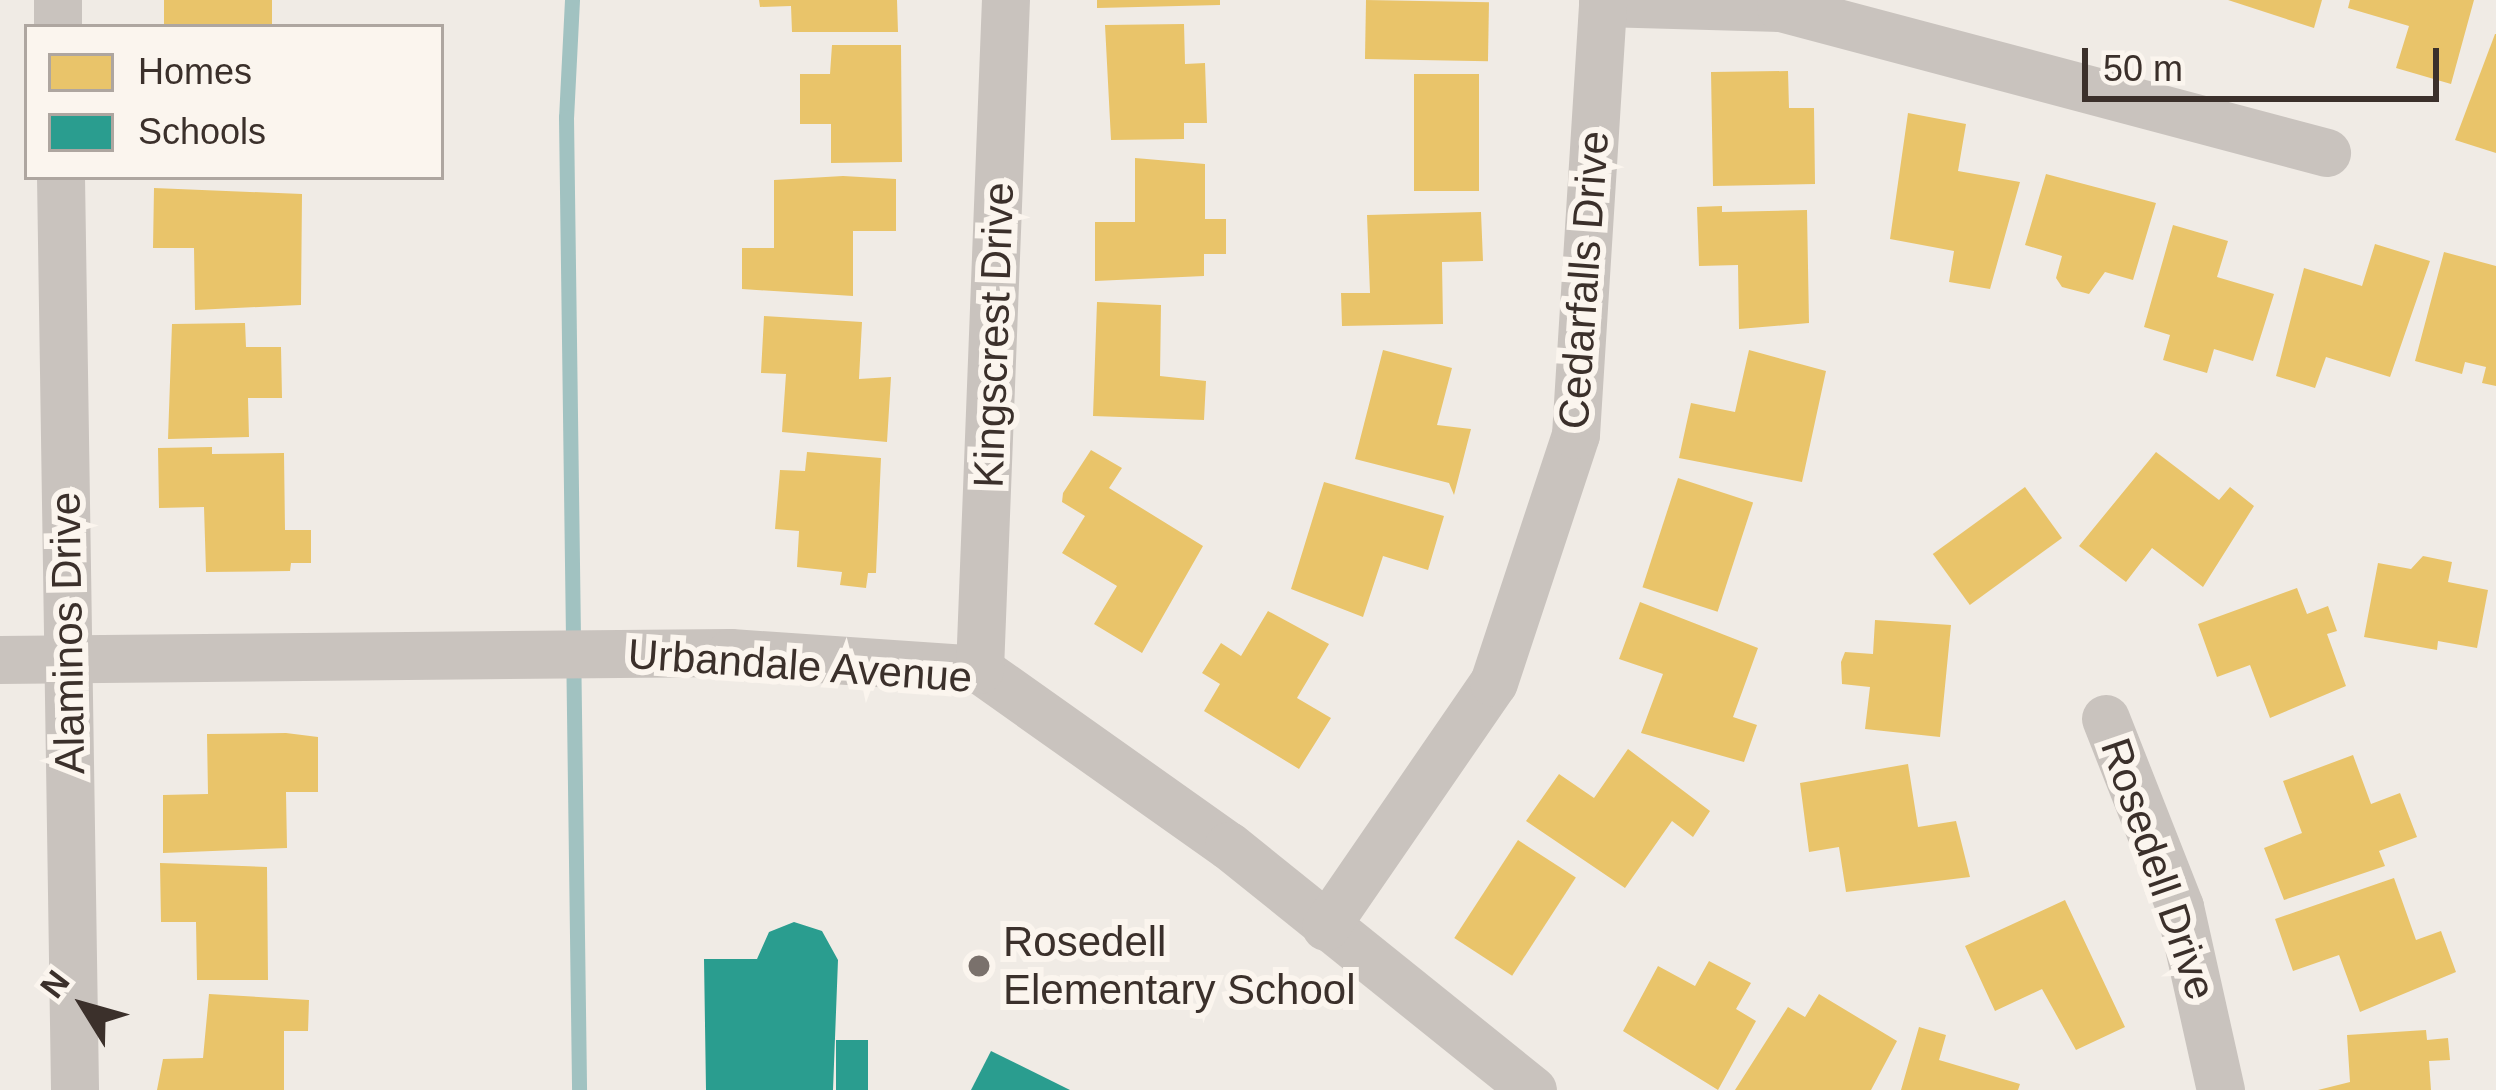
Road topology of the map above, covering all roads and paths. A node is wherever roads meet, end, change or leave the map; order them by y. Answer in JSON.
{"nodes":[{"id":1,"x":1006,"y":0,"type":"edge"},
{"id":2,"x":1603,"y":1,"type":"edge"},
{"id":3,"x":2327,"y":153,"type":"dead end"},
{"id":4,"x":61,"y":180,"type":"edge"},
{"id":5,"x":0,"y":660,"type":"edge"},
{"id":6,"x":69,"y":662,"type":"junction"},
{"id":7,"x":980,"y":670,"type":"junction"},
{"id":8,"x":2106,"y":718,"type":"dead end"},
{"id":9,"x":1326,"y":927,"type":"junction"},
{"id":10,"x":75,"y":1090,"type":"edge"},
{"id":11,"x":1533,"y":1090,"type":"edge"},
{"id":12,"x":2221,"y":1090,"type":"edge"}],
"edges":[{"from":1,"to":7,"type":"street","name":"Kingscrest Drive"},
{"from":2,"to":3,"type":"street"},
{"from":2,"to":9,"type":"street","name":"Cedarfalls Drive"},
{"from":4,"to":6,"type":"street","name":"Alaminos Drive"},
{"from":5,"to":6,"type":"street","name":"Urbandale Avenue"},
{"from":6,"to":7,"type":"street","name":"Urbandale Avenue"},
{"from":6,"to":10,"type":"street","name":"Alaminos Drive"},
{"from":7,"to":9,"type":"street","name":"Urbandale Avenue"},
{"from":8,"to":12,"type":"street","name":"Rosedell Drive"},
{"from":9,"to":11,"type":"street","name":"Urbandale Avenue"}]}
